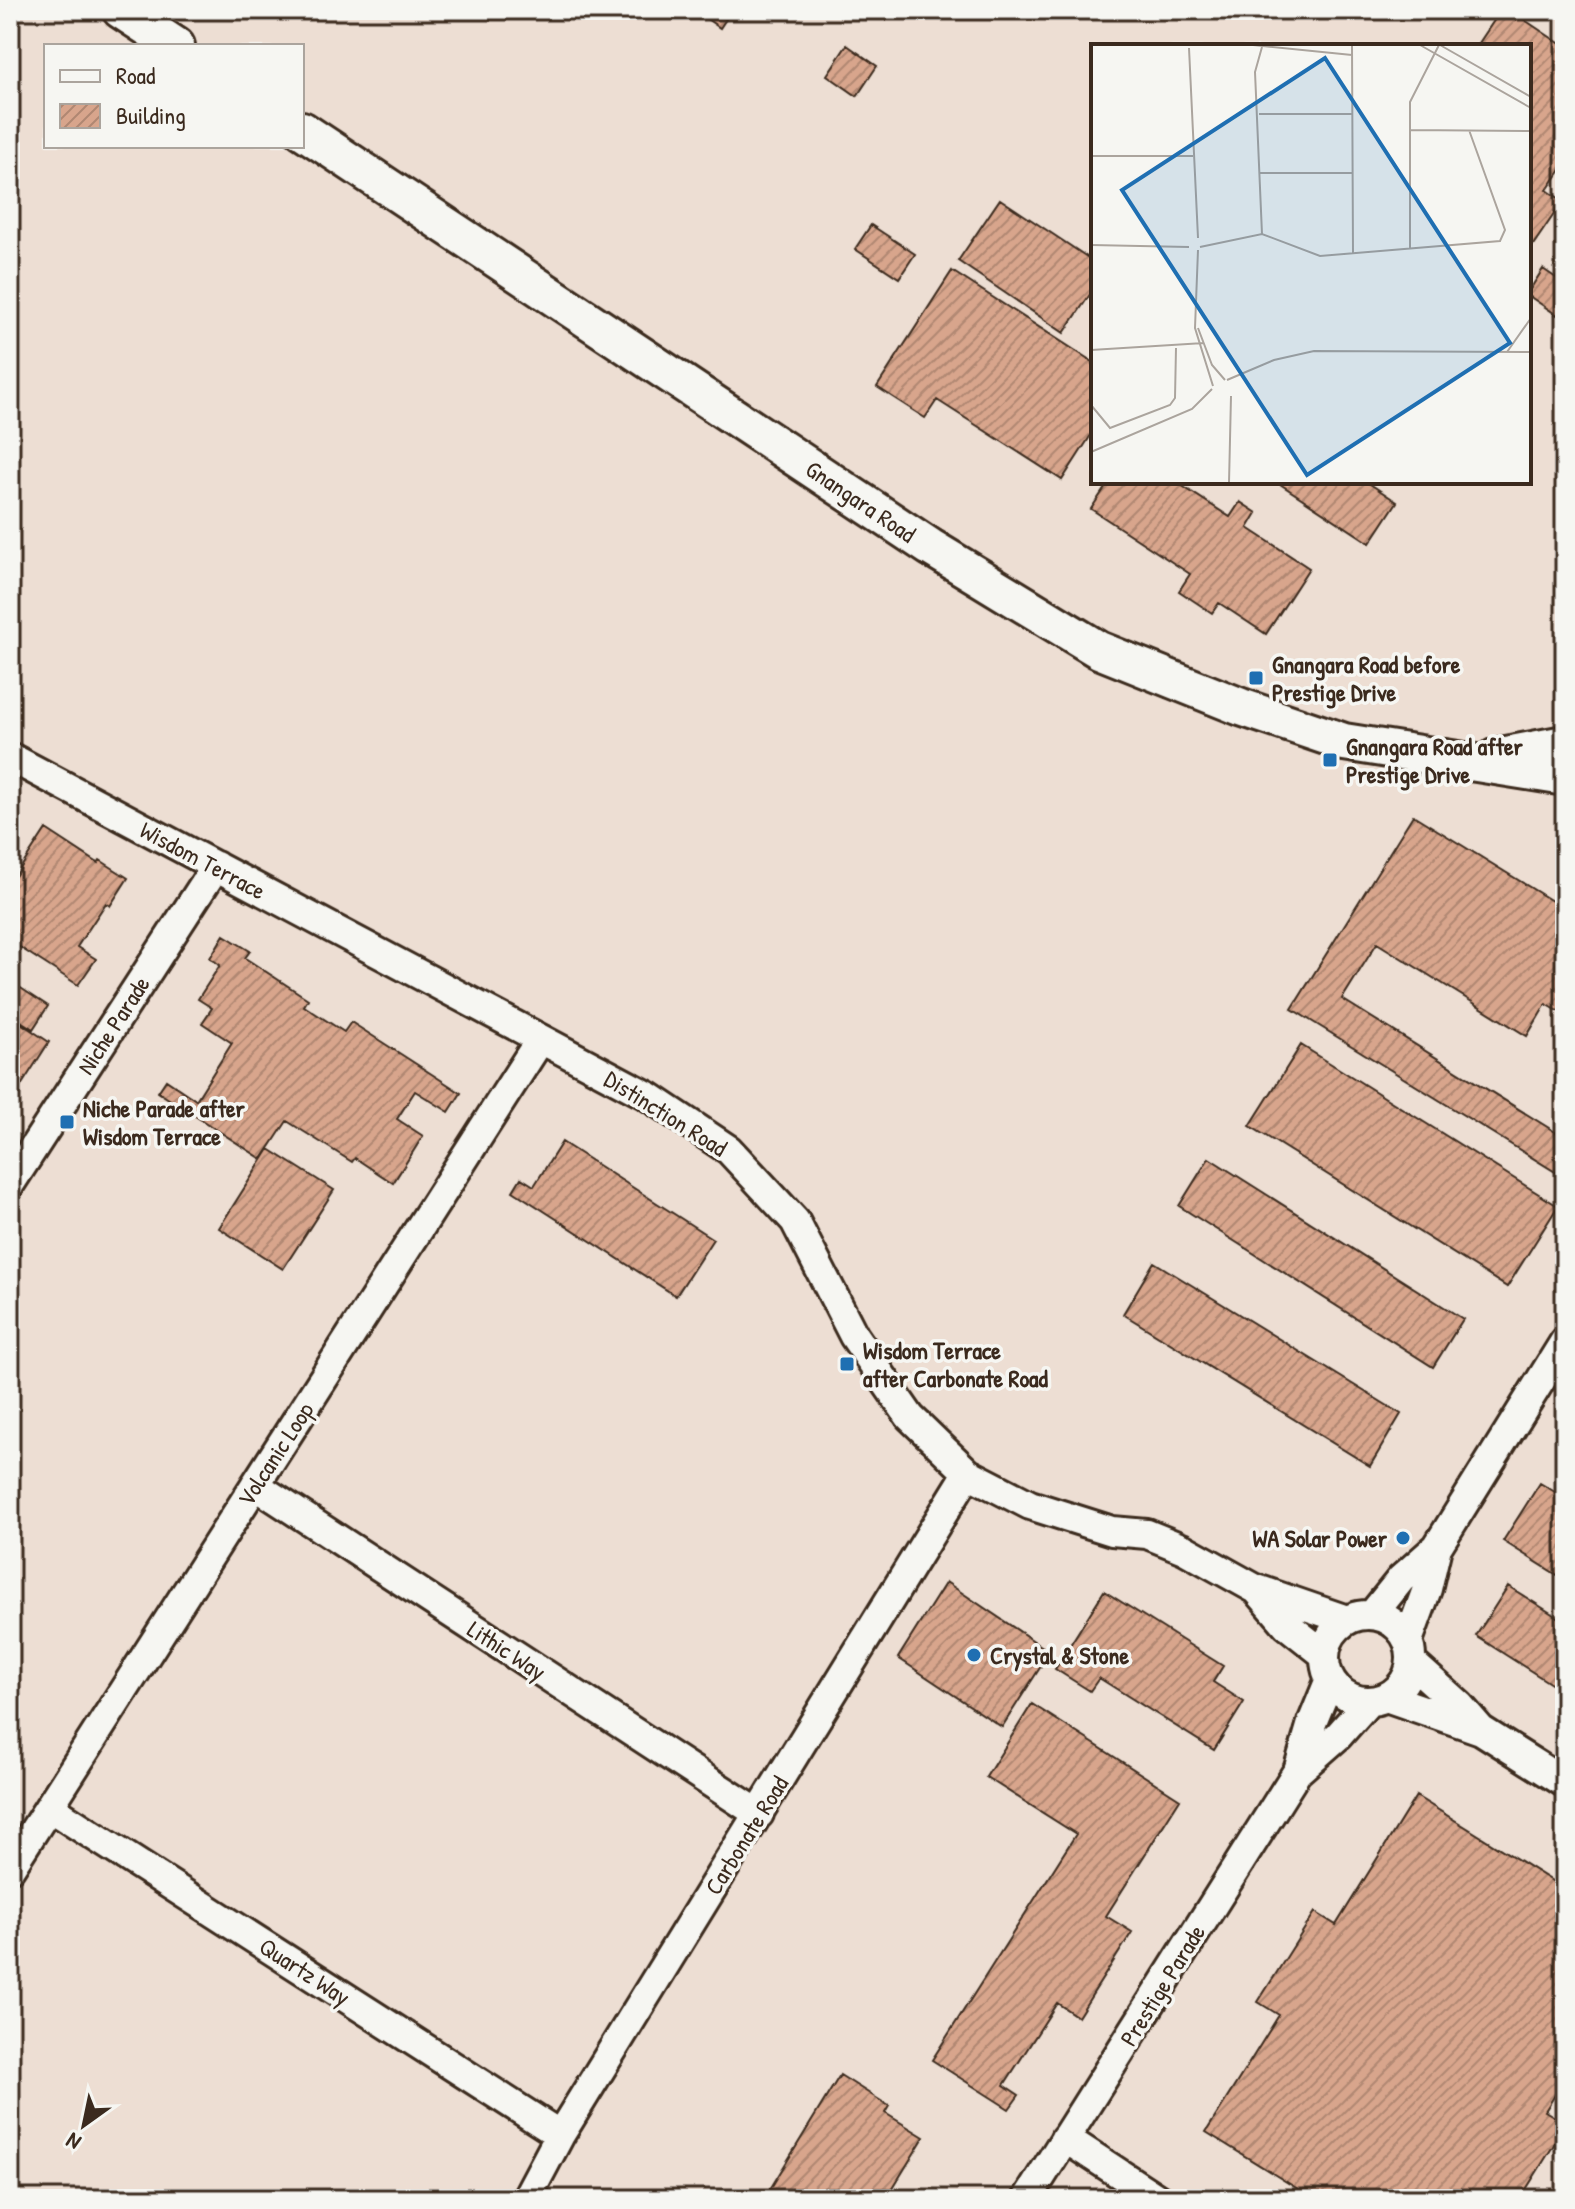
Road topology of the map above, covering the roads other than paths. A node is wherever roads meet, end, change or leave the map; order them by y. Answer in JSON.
{"nodes":[{"id":1,"x":121,"y":10,"type":"edge"},
{"id":2,"x":173,"y":44,"type":"edge"},
{"id":3,"x":304,"y":131,"type":"edge"},
{"id":4,"x":1565,"y":744,"type":"edge"},
{"id":5,"x":10,"y":757,"type":"edge"},
{"id":6,"x":1471,"y":762,"type":"junction"},
{"id":7,"x":1565,"y":777,"type":"edge"},
{"id":8,"x":216,"y":866,"type":"junction"},
{"id":9,"x":397,"y":963,"type":"joint"},
{"id":10,"x":540,"y":1040,"type":"junction"},
{"id":11,"x":10,"y":1184,"type":"edge"},
{"id":12,"x":1565,"y":1341,"type":"edge"},
{"id":13,"x":968,"y":1473,"type":"junction"},
{"id":14,"x":255,"y":1485,"type":"junction"},
{"id":15,"x":1437,"y":1547,"type":"junction"},
{"id":16,"x":1254,"y":1588,"type":"junction"},
{"id":17,"x":1360,"y":1618,"type":"junction"},
{"id":18,"x":1409,"y":1651,"type":"junction"},
{"id":19,"x":1327,"y":1667,"type":"junction"},
{"id":20,"x":1377,"y":1699,"type":"junction"},
{"id":21,"x":1481,"y":1730,"type":"junction"},
{"id":22,"x":1297,"y":1772,"type":"junction"},
{"id":23,"x":1565,"y":1783,"type":"edge"},
{"id":24,"x":49,"y":1807,"type":"junction"},
{"id":25,"x":759,"y":1814,"type":"junction"},
{"id":26,"x":10,"y":1868,"type":"edge"},
{"id":27,"x":560,"y":2135,"type":"junction"},
{"id":28,"x":1065,"y":2138,"type":"junction"},
{"id":29,"x":526,"y":2199,"type":"edge"},
{"id":30,"x":1027,"y":2199,"type":"edge"},
{"id":31,"x":1158,"y":2199,"type":"edge"}],
"edges":[{"from":1,"to":2,"type":"main road"},
{"from":3,"to":6,"type":"main road","name":"Gnangara Road"},
{"from":4,"to":6,"type":"main road","name":"Gnangara Road"},
{"from":5,"to":8,"type":"street","name":"Wisdom Terrace"},
{"from":6,"to":7,"type":"main road","name":"Gnangara Road"},
{"from":8,"to":9,"type":"street","name":"Wisdom Terrace"},
{"from":8,"to":11,"type":"street","name":"Niche Parade"},
{"from":9,"to":10,"type":"street","name":"Distinction Road"},
{"from":10,"to":13,"type":"street","name":"Distinction Road"},
{"from":10,"to":14,"type":"street","name":"Volcanic Loop"},
{"from":12,"to":15,"type":"street"},
{"from":13,"to":16,"type":"street","name":"Distinction Road"},
{"from":13,"to":25,"type":"street","name":"Carbonate Road"},
{"from":14,"to":24,"type":"street","name":"Volcanic Loop"},
{"from":14,"to":25,"type":"street","name":"Lithic Way"},
{"from":15,"to":17,"type":"street"},
{"from":15,"to":18,"type":"street"},
{"from":16,"to":17,"type":"street","name":"Distinction Road"},
{"from":16,"to":19,"type":"street","name":"Distinction Road"},
{"from":17,"to":18,"type":"street"},
{"from":17,"to":19,"type":"street"},
{"from":18,"to":20,"type":"street"},
{"from":18,"to":21,"type":"street"},
{"from":19,"to":20,"type":"street"},
{"from":19,"to":22,"type":"street","name":"Prestige Parade"},
{"from":20,"to":21,"type":"street"},
{"from":20,"to":22,"type":"street","name":"Prestige Parade"},
{"from":21,"to":23,"type":"street"},
{"from":22,"to":28,"type":"street","name":"Prestige Parade"},
{"from":24,"to":26,"type":"street","name":"Volcanic Loop"},
{"from":24,"to":27,"type":"street","name":"Quartz Way"},
{"from":25,"to":27,"type":"street","name":"Carbonate Road"},
{"from":27,"to":29,"type":"street","name":"Carbonate Road"},
{"from":28,"to":30,"type":"street","name":"Prestige Parade"},
{"from":28,"to":31,"type":"street"}]}
